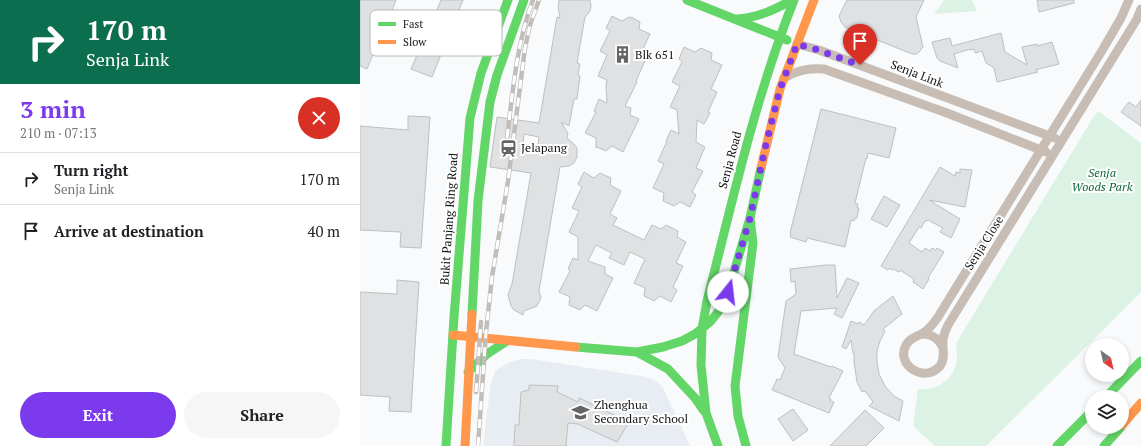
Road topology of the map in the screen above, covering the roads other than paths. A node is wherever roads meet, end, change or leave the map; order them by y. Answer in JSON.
{"nodes":[{"id":1,"x":508,"y":0,"type":"edge"},
{"id":2,"x":524,"y":0,"type":"edge"},
{"id":3,"x":687,"y":0,"type":"edge"},
{"id":4,"x":793,"y":0,"type":"edge"},
{"id":5,"x":814,"y":0,"type":"edge"},
{"id":6,"x":1129,"y":0,"type":"edge"},
{"id":7,"x":1141,"y":9,"type":"edge"},
{"id":8,"x":502,"y":16,"type":"edge"},
{"id":9,"x":732,"y":19,"type":"junction"},
{"id":10,"x":779,"y":37,"type":"junction"},
{"id":11,"x":797,"y":44,"type":"junction"},
{"id":12,"x":487,"y":56,"type":"edge"},
{"id":13,"x":784,"y":78,"type":"junction"},
{"id":14,"x":1050,"y":135,"type":"junction"},
{"id":15,"x":1061,"y":141,"type":"junction"},
{"id":16,"x":1041,"y":149,"type":"junction"},
{"id":17,"x":1053,"y":155,"type":"junction"},
{"id":18,"x":750,"y":218,"type":"junction"},
{"id":19,"x":702,"y":329,"type":"junction"},
{"id":20,"x":452,"y":334,"type":"junction"},
{"id":21,"x":922,"y":334,"type":"junction"},
{"id":22,"x":471,"y":336,"type":"junction"},
{"id":23,"x":507,"y":341,"type":"junction"},
{"id":24,"x":943,"y":347,"type":"junction"},
{"id":25,"x":637,"y":352,"type":"junction"},
{"id":26,"x":1141,"y":361,"type":"edge"},
{"id":27,"x":468,"y":372,"type":"junction"},
{"id":28,"x":1113,"y":390,"type":"edge"},
{"id":29,"x":1141,"y":403,"type":"edge"},
{"id":30,"x":706,"y":413,"type":"junction"},
{"id":31,"x":1129,"y":417,"type":"edge"},
{"id":32,"x":1085,"y":418,"type":"edge"},
{"id":33,"x":1114,"y":434,"type":"edge"},
{"id":34,"x":446,"y":446,"type":"edge"},
{"id":35,"x":465,"y":446,"type":"edge"},
{"id":36,"x":718,"y":446,"type":"edge"},
{"id":37,"x":746,"y":446,"type":"edge"},
{"id":38,"x":1058,"y":446,"type":"edge"},
{"id":39,"x":1104,"y":446,"type":"edge"}],
"edges":[{"from":1,"to":8,"type":"main road","name":"Bukit Panjang Ring Road"},
{"from":2,"to":22,"type":"main road"},
{"from":3,"to":9,"type":"main road","name":"Senja Link"},
{"from":4,"to":9,"type":"main road"},
{"from":4,"to":10,"type":"main road","name":"Senja Road"},
{"from":5,"to":11,"type":"main road"},
{"from":6,"to":14,"type":"street","name":"Senja Close"},
{"from":7,"to":15,"type":"street","name":"Senja Close"},
{"from":9,"to":10,"type":"main road","name":"Senja Link"},
{"from":10,"to":11,"type":"main road","name":"Senja Link"},
{"from":10,"to":19,"type":"main road","name":"Senja Road"},
{"from":11,"to":13,"type":"main road"},
{"from":11,"to":14,"type":"street","name":"Senja Link"},
{"from":12,"to":20,"type":"main road","name":"Bukit Panjang Ring Road"},
{"from":13,"to":16,"type":"street"},
{"from":13,"to":18,"type":"main road"},
{"from":14,"to":15,"type":"street"},
{"from":14,"to":16,"type":"street","name":"Senja Close"},
{"from":15,"to":17,"type":"street","name":"Senja Close"},
{"from":16,"to":17,"type":"street"},
{"from":16,"to":21,"type":"street","name":"Senja Close"},
{"from":17,"to":24,"type":"street","name":"Senja Close"},
{"from":18,"to":19,"type":"main road"},
{"from":18,"to":37,"type":"main road"},
{"from":19,"to":25,"type":"main road"},
{"from":19,"to":30,"type":"main road","name":"Senja Road"},
{"from":20,"to":22,"type":"main road"},
{"from":20,"to":34,"type":"main road","name":"Bukit Panjang Ring Road"},
{"from":21,"to":24,"type":"street"},
{"from":21,"to":24,"type":"street","name":"Senja Close"},
{"from":22,"to":23,"type":"main road"},
{"from":22,"to":27,"type":"main road"},
{"from":23,"to":25,"type":"main road"},
{"from":23,"to":27,"type":"main road"},
{"from":25,"to":30,"type":"main road"},
{"from":26,"to":28,"type":"main road"},
{"from":27,"to":35,"type":"main road"},
{"from":29,"to":31,"type":"main road"},
{"from":30,"to":36,"type":"main road"},
{"from":32,"to":38,"type":"main road"},
{"from":33,"to":39,"type":"main road"}]}
